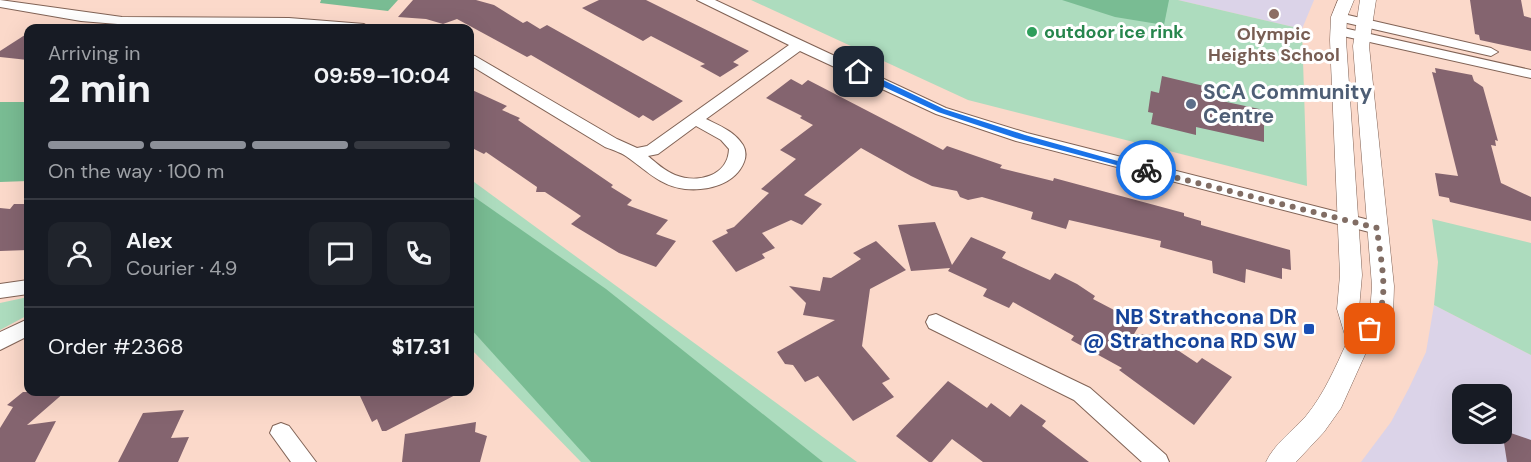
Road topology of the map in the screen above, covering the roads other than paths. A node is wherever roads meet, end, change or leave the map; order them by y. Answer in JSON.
{"nodes":[{"id":1,"x":704,"y":0,"type":"edge"},
{"id":2,"x":1346,"y":0,"type":"edge"},
{"id":3,"x":1368,"y":0,"type":"edge"},
{"id":4,"x":0,"y":3,"type":"edge"},
{"id":5,"x":318,"y":24,"type":"edge"},
{"id":6,"x":1339,"y":24,"type":"junction"},
{"id":7,"x":1363,"y":30,"type":"junction"},
{"id":8,"x":799,"y":45,"type":"junction"},
{"id":9,"x":474,"y":61,"type":"edge"},
{"id":10,"x":1531,"y":61,"type":"edge"},
{"id":11,"x":1531,"y":74,"type":"edge"},
{"id":12,"x":697,"y":120,"type":"junction"},
{"id":13,"x":635,"y":154,"type":"junction"},
{"id":14,"x":1348,"y":222,"type":"junction"},
{"id":15,"x":1377,"y":228,"type":"junction"},
{"id":16,"x":24,"y":288,"type":"edge"},
{"id":17,"x":0,"y":291,"type":"edge"},
{"id":18,"x":936,"y":322,"type":"dead end"},
{"id":19,"x":24,"y":329,"type":"edge"},
{"id":20,"x":0,"y":342,"type":"edge"},
{"id":21,"x":1359,"y":342,"type":"junction"},
{"id":22,"x":281,"y":433,"type":"dead end"},
{"id":23,"x":305,"y":462,"type":"edge"},
{"id":24,"x":1158,"y":462,"type":"edge"},
{"id":25,"x":1279,"y":462,"type":"edge"}],
"edges":[{"from":1,"to":8,"type":"street"},
{"from":2,"to":6,"type":"street"},
{"from":3,"to":7,"type":"street"},
{"from":4,"to":5,"type":"street"},
{"from":6,"to":7,"type":"street"},
{"from":6,"to":14,"type":"street"},
{"from":7,"to":10,"type":"street"},
{"from":7,"to":11,"type":"street"},
{"from":7,"to":15,"type":"street"},
{"from":8,"to":12,"type":"street"},
{"from":8,"to":14,"type":"street"},
{"from":9,"to":13,"type":"street"},
{"from":12,"to":13,"type":"street"},
{"from":12,"to":13,"type":"street"},
{"from":14,"to":15,"type":"street"},
{"from":14,"to":21,"type":"street"},
{"from":15,"to":21,"type":"street"},
{"from":16,"to":17,"type":"street"},
{"from":18,"to":24,"type":"street"},
{"from":19,"to":20,"type":"street"},
{"from":21,"to":25,"type":"street"},
{"from":22,"to":23,"type":"street"}]}
